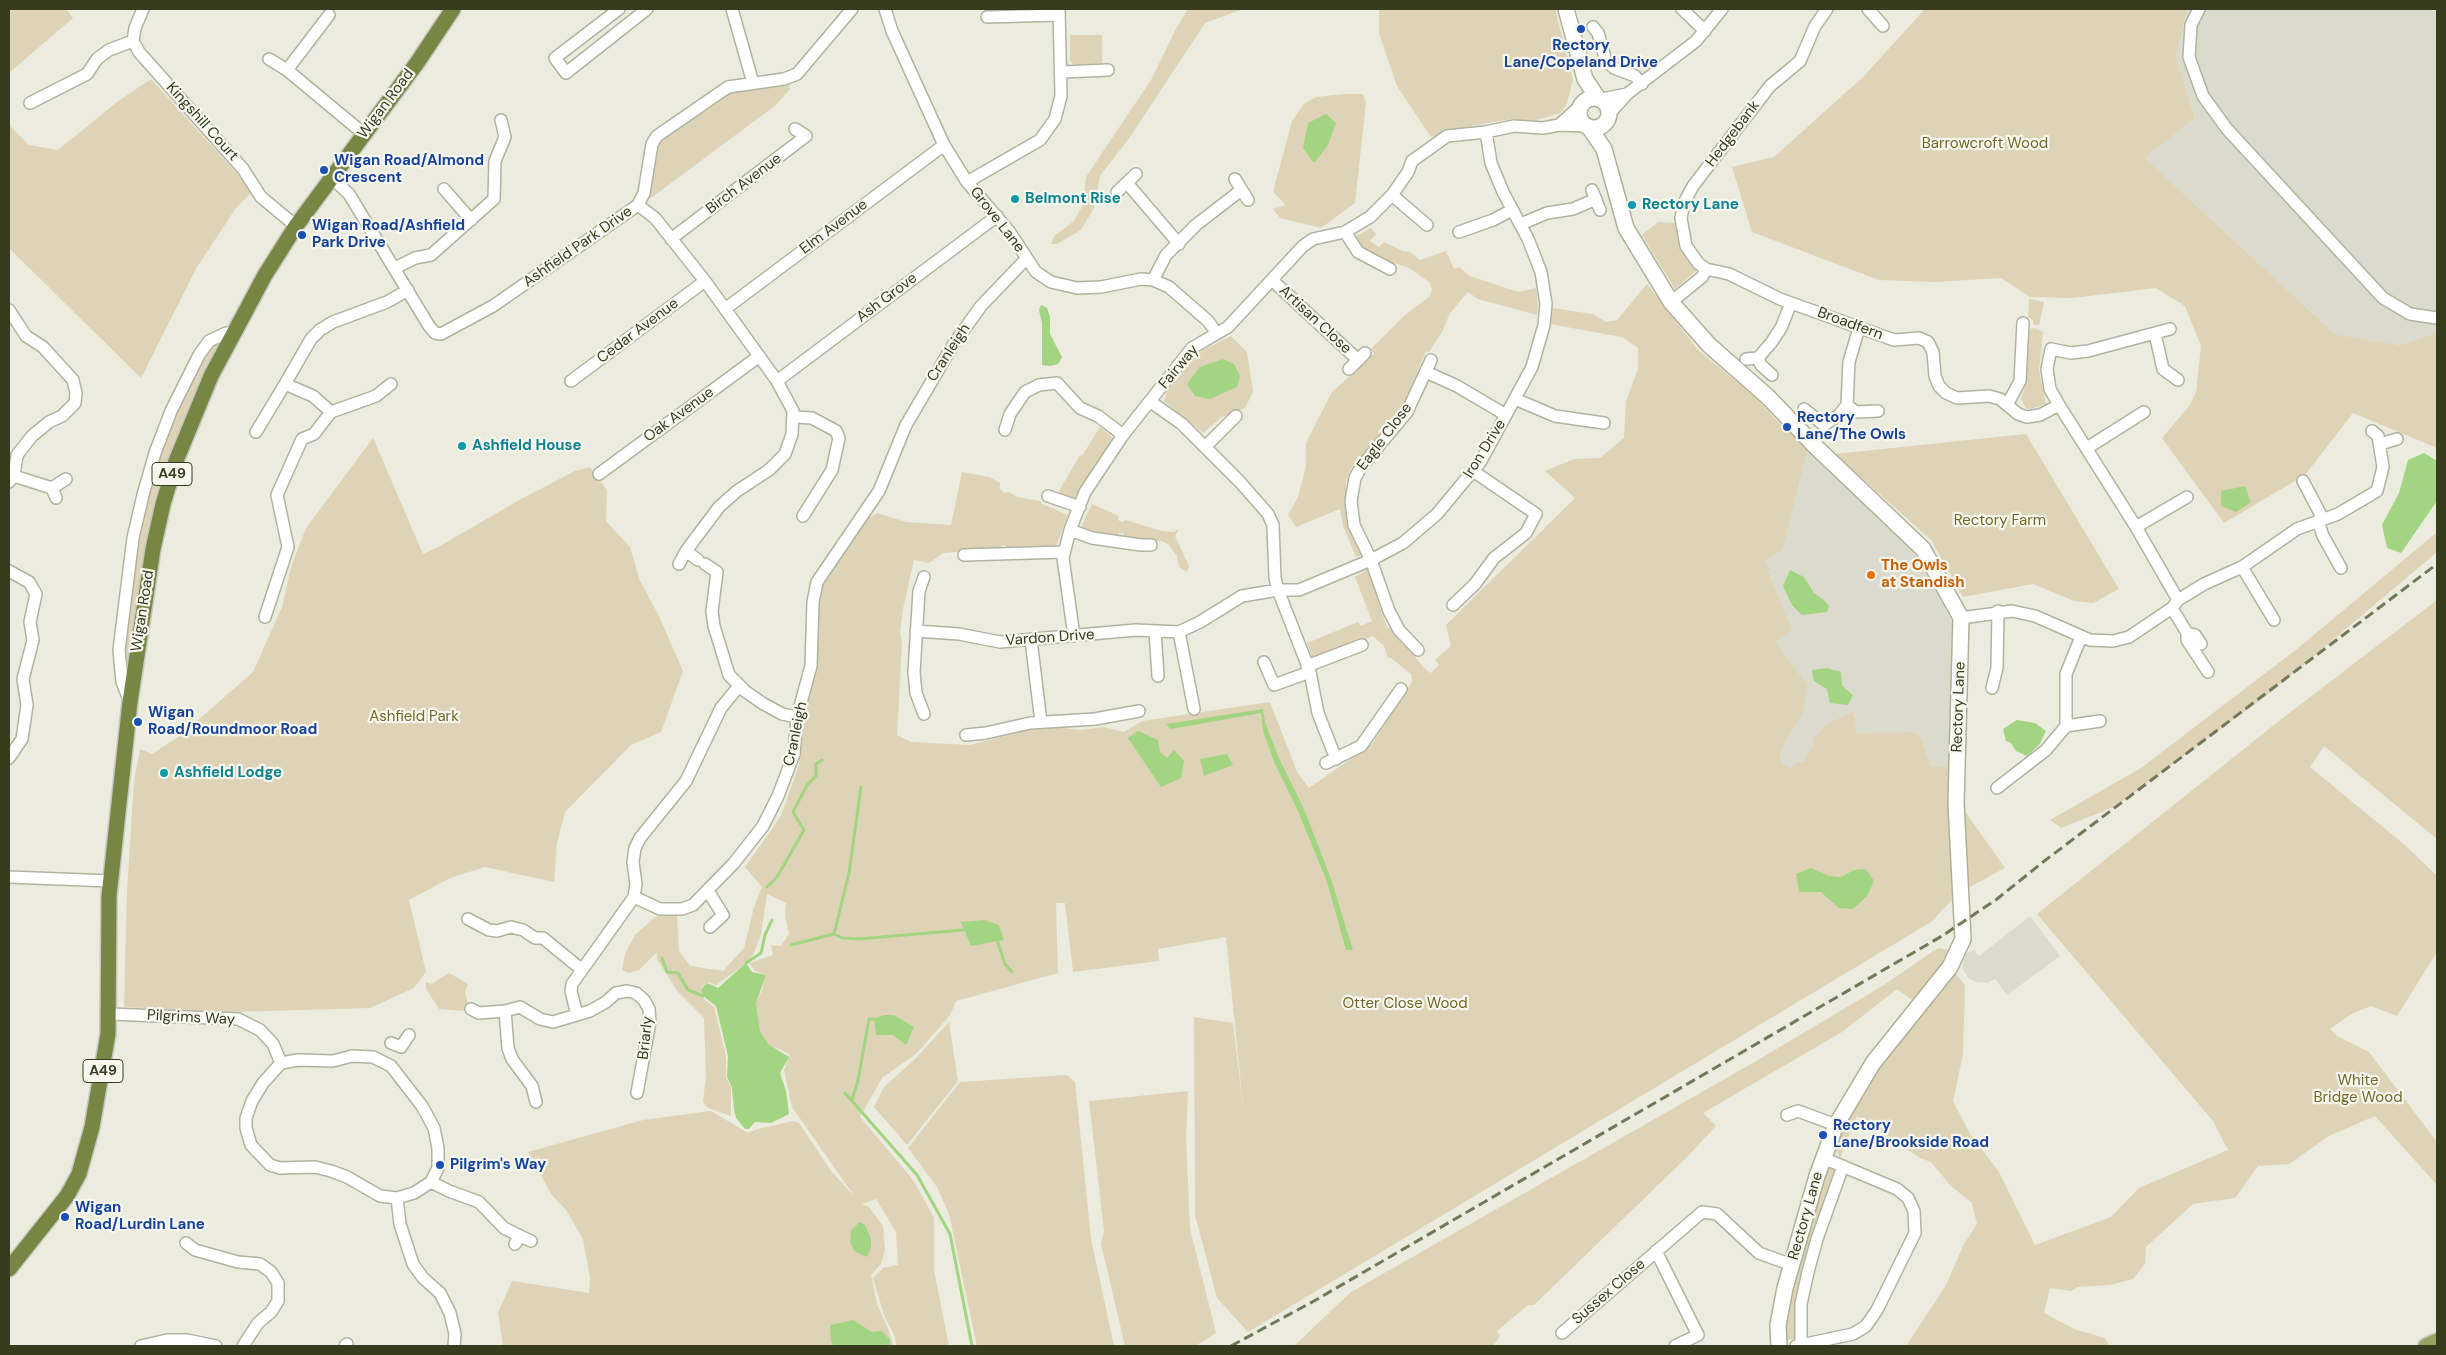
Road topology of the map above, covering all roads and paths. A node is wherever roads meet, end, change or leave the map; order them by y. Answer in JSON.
{"nodes":[{"id":1,"x":143,"y":9,"type":"edge"},
{"id":2,"x":453,"y":9,"type":"edge"},
{"id":3,"x":619,"y":9,"type":"edge"},
{"id":4,"x":646,"y":9,"type":"edge"},
{"id":5,"x":732,"y":9,"type":"edge"},
{"id":6,"x":852,"y":9,"type":"edge"},
{"id":7,"x":885,"y":9,"type":"edge"},
{"id":8,"x":1566,"y":9,"type":"edge"},
{"id":9,"x":1682,"y":9,"type":"edge"},
{"id":10,"x":1722,"y":9,"type":"edge"},
{"id":11,"x":1827,"y":9,"type":"edge"},
{"id":12,"x":1868,"y":9,"type":"edge"},
{"id":13,"x":2199,"y":9,"type":"edge"},
{"id":14,"x":1059,"y":12,"type":"edge"},
{"id":15,"x":329,"y":16,"type":"dead end"},
{"id":16,"x":987,"y":17,"type":"dead end"},
{"id":17,"x":601,"y":22,"type":"junction"},
{"id":18,"x":1883,"y":26,"type":"dead end"},
{"id":19,"x":1593,"y":27,"type":"dead end"},
{"id":20,"x":1705,"y":30,"type":"junction"},
{"id":21,"x":612,"y":36,"type":"junction"},
{"id":22,"x":133,"y":41,"type":"junction"},
{"id":23,"x":269,"y":59,"type":"dead end"},
{"id":24,"x":287,"y":70,"type":"junction"},
{"id":25,"x":1108,"y":70,"type":"dead end"},
{"id":26,"x":1062,"y":72,"type":"junction"},
{"id":27,"x":1585,"y":79,"type":"junction"},
{"id":28,"x":753,"y":83,"type":"junction"},
{"id":29,"x":1642,"y":84,"type":"junction"},
{"id":30,"x":1627,"y":94,"type":"junction"},
{"id":31,"x":1600,"y":98,"type":"junction"},
{"id":32,"x":30,"y":103,"type":"dead end"},
{"id":33,"x":1580,"y":105,"type":"junction"},
{"id":34,"x":1609,"y":117,"type":"junction"},
{"id":35,"x":501,"y":120,"type":"dead end"},
{"id":36,"x":1559,"y":126,"type":"junction"},
{"id":37,"x":1588,"y":127,"type":"junction"},
{"id":38,"x":795,"y":129,"type":"dead end"},
{"id":39,"x":1486,"y":132,"type":"junction"},
{"id":40,"x":364,"y":134,"type":"junction"},
{"id":41,"x":944,"y":146,"type":"junction"},
{"id":42,"x":1604,"y":149,"type":"junction"},
{"id":43,"x":1136,"y":174,"type":"dead end"},
{"id":44,"x":332,"y":177,"type":"junction"},
{"id":45,"x":1235,"y":179,"type":"dead end"},
{"id":46,"x":967,"y":182,"type":"junction"},
{"id":47,"x":1127,"y":184,"type":"junction"},
{"id":48,"x":444,"y":189,"type":"dead end"},
{"id":49,"x":1117,"y":192,"type":"dead end"},
{"id":50,"x":1392,"y":195,"type":"junction"},
{"id":51,"x":638,"y":205,"type":"junction"},
{"id":52,"x":1512,"y":210,"type":"junction"},
{"id":53,"x":1600,"y":210,"type":"dead end"},
{"id":54,"x":997,"y":216,"type":"junction"},
{"id":55,"x":471,"y":220,"type":"junction"},
{"id":56,"x":1521,"y":224,"type":"junction"},
{"id":57,"x":1427,"y":225,"type":"dead end"},
{"id":58,"x":296,"y":226,"type":"junction"},
{"id":59,"x":1345,"y":232,"type":"junction"},
{"id":60,"x":1459,"y":232,"type":"dead end"},
{"id":61,"x":671,"y":239,"type":"junction"},
{"id":62,"x":1178,"y":244,"type":"junction"},
{"id":63,"x":1026,"y":260,"type":"junction"},
{"id":64,"x":395,"y":268,"type":"junction"},
{"id":65,"x":1390,"y":269,"type":"dead end"},
{"id":66,"x":1706,"y":269,"type":"junction"},
{"id":67,"x":1153,"y":280,"type":"junction"},
{"id":68,"x":1272,"y":280,"type":"junction"},
{"id":69,"x":705,"y":281,"type":"junction"},
{"id":70,"x":408,"y":290,"type":"junction"},
{"id":71,"x":1671,"y":302,"type":"junction"},
{"id":72,"x":1791,"y":303,"type":"junction"},
{"id":73,"x":725,"y":309,"type":"junction"},
{"id":74,"x":9,"y":310,"type":"edge"},
{"id":75,"x":2437,"y":318,"type":"edge"},
{"id":76,"x":2023,"y":323,"type":"dead end"},
{"id":77,"x":1859,"y":328,"type":"junction"},
{"id":78,"x":2170,"y":330,"type":"dead end"},
{"id":79,"x":1216,"y":332,"type":"junction"},
{"id":80,"x":233,"y":333,"type":"junction"},
{"id":81,"x":2154,"y":334,"type":"junction"},
{"id":82,"x":758,"y":357,"type":"junction"},
{"id":83,"x":1431,"y":360,"type":"dead end"},
{"id":84,"x":1349,"y":369,"type":"dead end"},
{"id":85,"x":1426,"y":372,"type":"junction"},
{"id":86,"x":1772,"y":375,"type":"dead end"},
{"id":87,"x":776,"y":380,"type":"junction"},
{"id":88,"x":2178,"y":380,"type":"dead end"},
{"id":89,"x":571,"y":381,"type":"dead end"},
{"id":90,"x":286,"y":384,"type":"junction"},
{"id":91,"x":391,"y":384,"type":"dead end"},
{"id":92,"x":1515,"y":399,"type":"junction"},
{"id":93,"x":1151,"y":402,"type":"junction"},
{"id":94,"x":1847,"y":405,"type":"junction"},
{"id":95,"x":2007,"y":405,"type":"junction"},
{"id":96,"x":2059,"y":405,"type":"junction"},
{"id":97,"x":1804,"y":409,"type":"dead end"},
{"id":98,"x":1878,"y":411,"type":"dead end"},
{"id":99,"x":331,"y":412,"type":"junction"},
{"id":100,"x":2144,"y":412,"type":"dead end"},
{"id":101,"x":1506,"y":415,"type":"junction"},
{"id":102,"x":1236,"y":416,"type":"dead end"},
{"id":103,"x":794,"y":417,"type":"junction"},
{"id":104,"x":1604,"y":423,"type":"dead end"},
{"id":105,"x":1004,"y":430,"type":"dead end"},
{"id":106,"x":2372,"y":431,"type":"dead end"},
{"id":107,"x":256,"y":432,"type":"dead end"},
{"id":108,"x":1124,"y":435,"type":"junction"},
{"id":109,"x":2397,"y":439,"type":"dead end"},
{"id":110,"x":2380,"y":444,"type":"junction"},
{"id":111,"x":1205,"y":447,"type":"junction"},
{"id":112,"x":2087,"y":448,"type":"junction"},
{"id":113,"x":1472,"y":471,"type":"junction"},
{"id":114,"x":599,"y":474,"type":"dead end"},
{"id":115,"x":11,"y":479,"type":"edge"},
{"id":116,"x":66,"y":479,"type":"dead end"},
{"id":117,"x":2303,"y":481,"type":"dead end"},
{"id":118,"x":1048,"y":496,"type":"dead end"},
{"id":119,"x":2187,"y":497,"type":"dead end"},
{"id":120,"x":1080,"y":507,"type":"junction"},
{"id":121,"x":803,"y":516,"type":"dead end"},
{"id":122,"x":2321,"y":520,"type":"junction"},
{"id":123,"x":2136,"y":527,"type":"junction"},
{"id":124,"x":1070,"y":530,"type":"junction"},
{"id":125,"x":1151,"y":545,"type":"dead end"},
{"id":126,"x":686,"y":551,"type":"junction"},
{"id":127,"x":1063,"y":552,"type":"junction"},
{"id":128,"x":964,"y":556,"type":"dead end"},
{"id":129,"x":1371,"y":560,"type":"junction"},
{"id":130,"x":678,"y":564,"type":"dead end"},
{"id":131,"x":2242,"y":567,"type":"junction"},
{"id":132,"x":2341,"y":568,"type":"dead end"},
{"id":133,"x":9,"y":571,"type":"edge"},
{"id":134,"x":924,"y":577,"type":"dead end"},
{"id":135,"x":1278,"y":590,"type":"junction"},
{"id":136,"x":2175,"y":604,"type":"junction"},
{"id":137,"x":1453,"y":605,"type":"dead end"},
{"id":138,"x":1998,"y":611,"type":"junction"},
{"id":139,"x":265,"y":617,"type":"dead end"},
{"id":140,"x":1961,"y":618,"type":"junction"},
{"id":141,"x":2274,"y":620,"type":"dead end"},
{"id":142,"x":916,"y":631,"type":"junction"},
{"id":143,"x":1155,"y":631,"type":"junction"},
{"id":144,"x":1179,"y":632,"type":"junction"},
{"id":145,"x":2187,"y":633,"type":"junction"},
{"id":146,"x":1074,"y":636,"type":"junction"},
{"id":147,"x":2081,"y":637,"type":"junction"},
{"id":148,"x":1031,"y":640,"type":"junction"},
{"id":149,"x":2201,"y":644,"type":"dead end"},
{"id":150,"x":1362,"y":646,"type":"dead end"},
{"id":151,"x":1418,"y":650,"type":"dead end"},
{"id":152,"x":1264,"y":662,"type":"dead end"},
{"id":153,"x":1309,"y":669,"type":"junction"},
{"id":154,"x":2208,"y":672,"type":"dead end"},
{"id":155,"x":1158,"y":676,"type":"dead end"},
{"id":156,"x":739,"y":686,"type":"junction"},
{"id":157,"x":1992,"y":688,"type":"dead end"},
{"id":158,"x":1401,"y":689,"type":"dead end"},
{"id":159,"x":130,"y":702,"type":"junction"},
{"id":160,"x":1194,"y":709,"type":"dead end"},
{"id":161,"x":1139,"y":712,"type":"dead end"},
{"id":162,"x":924,"y":714,"type":"dead end"},
{"id":163,"x":797,"y":717,"type":"junction"},
{"id":164,"x":2100,"y":721,"type":"dead end"},
{"id":165,"x":1040,"y":722,"type":"junction"},
{"id":166,"x":2066,"y":726,"type":"junction"},
{"id":167,"x":966,"y":735,"type":"dead end"},
{"id":168,"x":9,"y":758,"type":"edge"},
{"id":169,"x":1997,"y":788,"type":"dead end"},
{"id":170,"x":9,"y":877,"type":"edge"},
{"id":171,"x":110,"y":881,"type":"junction"},
{"id":172,"x":708,"y":892,"type":"junction"},
{"id":173,"x":634,"y":897,"type":"junction"},
{"id":174,"x":468,"y":919,"type":"dead end"},
{"id":175,"x":710,"y":927,"type":"dead end"},
{"id":176,"x":581,"y":969,"type":"junction"},
{"id":177,"x":505,"y":1011,"type":"junction"},
{"id":178,"x":109,"y":1014,"type":"junction"},
{"id":179,"x":475,"y":1014,"type":"dead end"},
{"id":180,"x":577,"y":1015,"type":"junction"},
{"id":181,"x":409,"y":1035,"type":"dead end"},
{"id":182,"x":281,"y":1063,"type":"junction"},
{"id":183,"x":391,"y":1066,"type":"junction"},
{"id":184,"x":638,"y":1093,"type":"dead end"},
{"id":185,"x":536,"y":1102,"type":"dead end"},
{"id":186,"x":1794,"y":1109,"type":"dead end"},
{"id":187,"x":1836,"y":1125,"type":"junction"},
{"id":188,"x":1822,"y":1158,"type":"junction"},
{"id":189,"x":1843,"y":1166,"type":"junction"},
{"id":190,"x":431,"y":1182,"type":"junction"},
{"id":191,"x":397,"y":1198,"type":"junction"},
{"id":192,"x":531,"y":1241,"type":"dead end"},
{"id":193,"x":1656,"y":1252,"type":"junction"},
{"id":194,"x":188,"y":1260,"type":"dead end"},
{"id":195,"x":1792,"y":1265,"type":"junction"},
{"id":196,"x":9,"y":1269,"type":"edge"},
{"id":197,"x":1562,"y":1333,"type":"dead end"},
{"id":198,"x":1692,"y":1341,"type":"edge"},
{"id":199,"x":2437,"y":1341,"type":"edge"},
{"id":200,"x":167,"y":1343,"type":"edge"},
{"id":201,"x":141,"y":1346,"type":"edge"},
{"id":202,"x":216,"y":1346,"type":"edge"},
{"id":203,"x":243,"y":1346,"type":"edge"},
{"id":204,"x":454,"y":1346,"type":"edge"},
{"id":205,"x":1675,"y":1346,"type":"edge"},
{"id":206,"x":1779,"y":1346,"type":"edge"},
{"id":207,"x":1799,"y":1346,"type":"edge"},
{"id":208,"x":2426,"y":1346,"type":"edge"}],
"edges":[{"from":1,"to":22,"type":"street"},
{"from":2,"to":40,"type":"highway","name":"Wigan Road","number":"A49"},
{"from":3,"to":17,"type":"street"},
{"from":4,"to":21,"type":"street"},
{"from":5,"to":28,"type":"street"},
{"from":6,"to":28,"type":"street","name":"Ashfield Park Drive"},
{"from":7,"to":41,"type":"street","name":"Grove Lane"},
{"from":8,"to":27,"type":"main road"},
{"from":9,"to":20,"type":"street"},
{"from":10,"to":20,"type":"street"},
{"from":11,"to":66,"type":"street","name":"Hedgebank"},
{"from":12,"to":18,"type":"street"},
{"from":13,"to":75,"type":"street"},
{"from":14,"to":16,"type":"street"},
{"from":14,"to":26,"type":"street"},
{"from":15,"to":24,"type":"street"},
{"from":17,"to":21,"type":"street"},
{"from":17,"to":21,"type":"street"},
{"from":19,"to":29,"type":"street"},
{"from":20,"to":29,"type":"street"},
{"from":22,"to":32,"type":"street"},
{"from":22,"to":58,"type":"street","name":"Kingshill Court"},
{"from":23,"to":24,"type":"street"},
{"from":24,"to":40,"type":"street"},
{"from":25,"to":26,"type":"street"},
{"from":26,"to":46,"type":"street"},
{"from":27,"to":31,"type":"main road"},
{"from":27,"to":33,"type":"main road"},
{"from":28,"to":51,"type":"street","name":"Ashfield Park Drive"},
{"from":29,"to":30,"type":"street"},
{"from":30,"to":31,"type":"street"},
{"from":30,"to":34,"type":"street"},
{"from":31,"to":33,"type":"main road"},
{"from":31,"to":34,"type":"main road"},
{"from":33,"to":36,"type":"street"},
{"from":33,"to":37,"type":"main road"},
{"from":34,"to":37,"type":"main road"},
{"from":34,"to":42,"type":"main road","name":"Rectory Lane"},
{"from":35,"to":55,"type":"street"},
{"from":36,"to":37,"type":"street","name":"Fairway"},
{"from":36,"to":39,"type":"street","name":"Fairway"},
{"from":37,"to":42,"type":"main road","name":"Rectory Lane"},
{"from":38,"to":61,"type":"street","name":"Birch Avenue"},
{"from":39,"to":50,"type":"street","name":"Fairway"},
{"from":39,"to":52,"type":"street","name":"Iron Drive"},
{"from":40,"to":44,"type":"highway","name":"Wigan Road","number":"A49"},
{"from":41,"to":46,"type":"street","name":"Grove Lane"},
{"from":41,"to":73,"type":"street","name":"Elm Avenue"},
{"from":42,"to":71,"type":"main road","name":"Rectory Lane"},
{"from":43,"to":47,"type":"street"},
{"from":44,"to":58,"type":"highway","name":"Wigan Road","number":"A49"},
{"from":44,"to":64,"type":"street","name":"Ashfield Park Drive"},
{"from":45,"to":62,"type":"street"},
{"from":46,"to":54,"type":"street","name":"Grove Lane"},
{"from":47,"to":49,"type":"street"},
{"from":47,"to":62,"type":"street"},
{"from":48,"to":55,"type":"street"},
{"from":50,"to":57,"type":"street"},
{"from":50,"to":59,"type":"street","name":"Fairway"},
{"from":51,"to":61,"type":"street"},
{"from":51,"to":70,"type":"street","name":"Ashfield Park Drive"},
{"from":52,"to":56,"type":"street","name":"Iron Drive"},
{"from":52,"to":60,"type":"street"},
{"from":53,"to":56,"type":"street"},
{"from":54,"to":63,"type":"street","name":"Grove Lane"},
{"from":54,"to":87,"type":"street","name":"Ash Grove"},
{"from":55,"to":64,"type":"street"},
{"from":56,"to":92,"type":"street","name":"Iron Drive"},
{"from":58,"to":80,"type":"highway","name":"Wigan Road","number":"A49"},
{"from":59,"to":65,"type":"street"},
{"from":59,"to":68,"type":"street","name":"Fairway"},
{"from":61,"to":69,"type":"street"},
{"from":62,"to":67,"type":"street"},
{"from":63,"to":67,"type":"street","name":"Grove Lane"},
{"from":63,"to":163,"type":"street","name":"Cranleigh"},
{"from":64,"to":70,"type":"street","name":"Ashfield Park Drive"},
{"from":66,"to":71,"type":"street"},
{"from":66,"to":72,"type":"street","name":"Broadfern"},
{"from":67,"to":79,"type":"street"},
{"from":68,"to":79,"type":"street","name":"Fairway"},
{"from":68,"to":84,"type":"street","name":"Artisan Close"},
{"from":69,"to":73,"type":"street"},
{"from":69,"to":89,"type":"street","name":"Cedar Avenue"},
{"from":70,"to":90,"type":"street"},
{"from":71,"to":140,"type":"main road","name":"Rectory Lane"},
{"from":72,"to":77,"type":"street","name":"Broadfern"},
{"from":72,"to":86,"type":"street"},
{"from":73,"to":82,"type":"street"},
{"from":74,"to":115,"type":"street"},
{"from":76,"to":95,"type":"street"},
{"from":77,"to":94,"type":"street"},
{"from":77,"to":95,"type":"street","name":"Broadfern"},
{"from":78,"to":81,"type":"street"},
{"from":79,"to":93,"type":"street","name":"Fairway"},
{"from":80,"to":159,"type":"highway","name":"Wigan Road","number":"A49"},
{"from":80,"to":159,"type":"street"},
{"from":81,"to":88,"type":"street"},
{"from":81,"to":96,"type":"street"},
{"from":82,"to":87,"type":"street"},
{"from":82,"to":114,"type":"street","name":"Oak Avenue"},
{"from":83,"to":85,"type":"street","name":"Eagle Close"},
{"from":85,"to":101,"type":"street"},
{"from":85,"to":129,"type":"street","name":"Eagle Close"},
{"from":87,"to":103,"type":"street"},
{"from":90,"to":99,"type":"street"},
{"from":90,"to":107,"type":"street"},
{"from":91,"to":99,"type":"street"},
{"from":92,"to":101,"type":"street","name":"Iron Drive"},
{"from":92,"to":104,"type":"street"},
{"from":93,"to":108,"type":"street","name":"Fairway"},
{"from":93,"to":111,"type":"street"},
{"from":94,"to":97,"type":"street"},
{"from":94,"to":98,"type":"street"},
{"from":95,"to":96,"type":"street","name":"Broadfern"},
{"from":96,"to":112,"type":"street"},
{"from":99,"to":139,"type":"street"},
{"from":100,"to":112,"type":"street"},
{"from":101,"to":113,"type":"street","name":"Iron Drive"},
{"from":102,"to":111,"type":"street"},
{"from":103,"to":121,"type":"street"},
{"from":103,"to":126,"type":"street"},
{"from":105,"to":108,"type":"street"},
{"from":106,"to":110,"type":"street"},
{"from":108,"to":120,"type":"street","name":"Fairway"},
{"from":109,"to":110,"type":"street"},
{"from":110,"to":122,"type":"street"},
{"from":111,"to":135,"type":"street"},
{"from":112,"to":123,"type":"street"},
{"from":113,"to":129,"type":"street","name":"Iron Drive"},
{"from":113,"to":137,"type":"street"},
{"from":115,"to":116,"type":"street"},
{"from":117,"to":122,"type":"street"},
{"from":118,"to":120,"type":"street"},
{"from":119,"to":123,"type":"street"},
{"from":120,"to":124,"type":"street","name":"Fairway"},
{"from":122,"to":131,"type":"street"},
{"from":122,"to":132,"type":"street"},
{"from":123,"to":136,"type":"street"},
{"from":124,"to":125,"type":"street"},
{"from":124,"to":127,"type":"street","name":"Fairway"},
{"from":126,"to":130,"type":"street"},
{"from":126,"to":156,"type":"street"},
{"from":127,"to":128,"type":"street"},
{"from":127,"to":146,"type":"street","name":"Fairway"},
{"from":129,"to":135,"type":"street","name":"Iron Drive"},
{"from":129,"to":151,"type":"street","name":"Eagle Close"},
{"from":131,"to":136,"type":"street"},
{"from":131,"to":141,"type":"street"},
{"from":133,"to":168,"type":"street"},
{"from":134,"to":142,"type":"street"},
{"from":135,"to":144,"type":"street"},
{"from":135,"to":153,"type":"street"},
{"from":136,"to":145,"type":"street"},
{"from":136,"to":147,"type":"street"},
{"from":138,"to":140,"type":"street"},
{"from":138,"to":147,"type":"street"},
{"from":138,"to":157,"type":"street"},
{"from":140,"to":187,"type":"main road","name":"Rectory Lane"},
{"from":142,"to":148,"type":"street","name":"Vardon Drive"},
{"from":142,"to":162,"type":"street"},
{"from":143,"to":144,"type":"street","name":"Vardon Drive"},
{"from":143,"to":146,"type":"street","name":"Vardon Drive"},
{"from":143,"to":155,"type":"street"},
{"from":144,"to":160,"type":"street"},
{"from":145,"to":149,"type":"street"},
{"from":145,"to":154,"type":"street"},
{"from":146,"to":148,"type":"street","name":"Vardon Drive"},
{"from":147,"to":166,"type":"street"},
{"from":148,"to":165,"type":"street"},
{"from":150,"to":153,"type":"street"},
{"from":152,"to":153,"type":"street"},
{"from":153,"to":158,"type":"street"},
{"from":156,"to":163,"type":"street"},
{"from":156,"to":173,"type":"street"},
{"from":159,"to":171,"type":"highway","name":"Wigan Road","number":"A49"},
{"from":161,"to":165,"type":"street"},
{"from":163,"to":172,"type":"street","name":"Cranleigh"},
{"from":164,"to":166,"type":"street"},
{"from":165,"to":167,"type":"street"},
{"from":166,"to":169,"type":"street"},
{"from":170,"to":171,"type":"street"},
{"from":171,"to":178,"type":"highway","name":"Wigan Road","number":"A49"},
{"from":172,"to":173,"type":"street","name":"Cranleigh"},
{"from":172,"to":175,"type":"street"},
{"from":173,"to":176,"type":"street"},
{"from":174,"to":176,"type":"street"},
{"from":176,"to":180,"type":"street"},
{"from":177,"to":179,"type":"street","name":"Briarly"},
{"from":177,"to":180,"type":"street","name":"Briarly"},
{"from":177,"to":185,"type":"street"},
{"from":178,"to":182,"type":"street","name":"Pilgrims Way"},
{"from":178,"to":196,"type":"highway","name":"Wigan Road","number":"A49"},
{"from":180,"to":184,"type":"street","name":"Briarly"},
{"from":181,"to":183,"type":"street"},
{"from":182,"to":183,"type":"street"},
{"from":182,"to":191,"type":"street"},
{"from":183,"to":190,"type":"street"},
{"from":186,"to":187,"type":"street"},
{"from":187,"to":188,"type":"main road","name":"Rectory Lane"},
{"from":188,"to":189,"type":"street"},
{"from":188,"to":195,"type":"main road","name":"Rectory Lane"},
{"from":189,"to":207,"type":"street","name":"Rectory Lane"},
{"from":189,"to":207,"type":"street"},
{"from":190,"to":191,"type":"street"},
{"from":190,"to":192,"type":"street"},
{"from":191,"to":204,"type":"street"},
{"from":193,"to":195,"type":"street","name":"Sussex Close"},
{"from":193,"to":197,"type":"street","name":"Sussex Close"},
{"from":193,"to":198,"type":"street"},
{"from":194,"to":203,"type":"street"},
{"from":195,"to":206,"type":"main road","name":"Rectory Lane"},
{"from":198,"to":205,"type":"street"},
{"from":199,"to":208,"type":"main road"},
{"from":200,"to":201,"type":"street"},
{"from":200,"to":202,"type":"street"}]}
